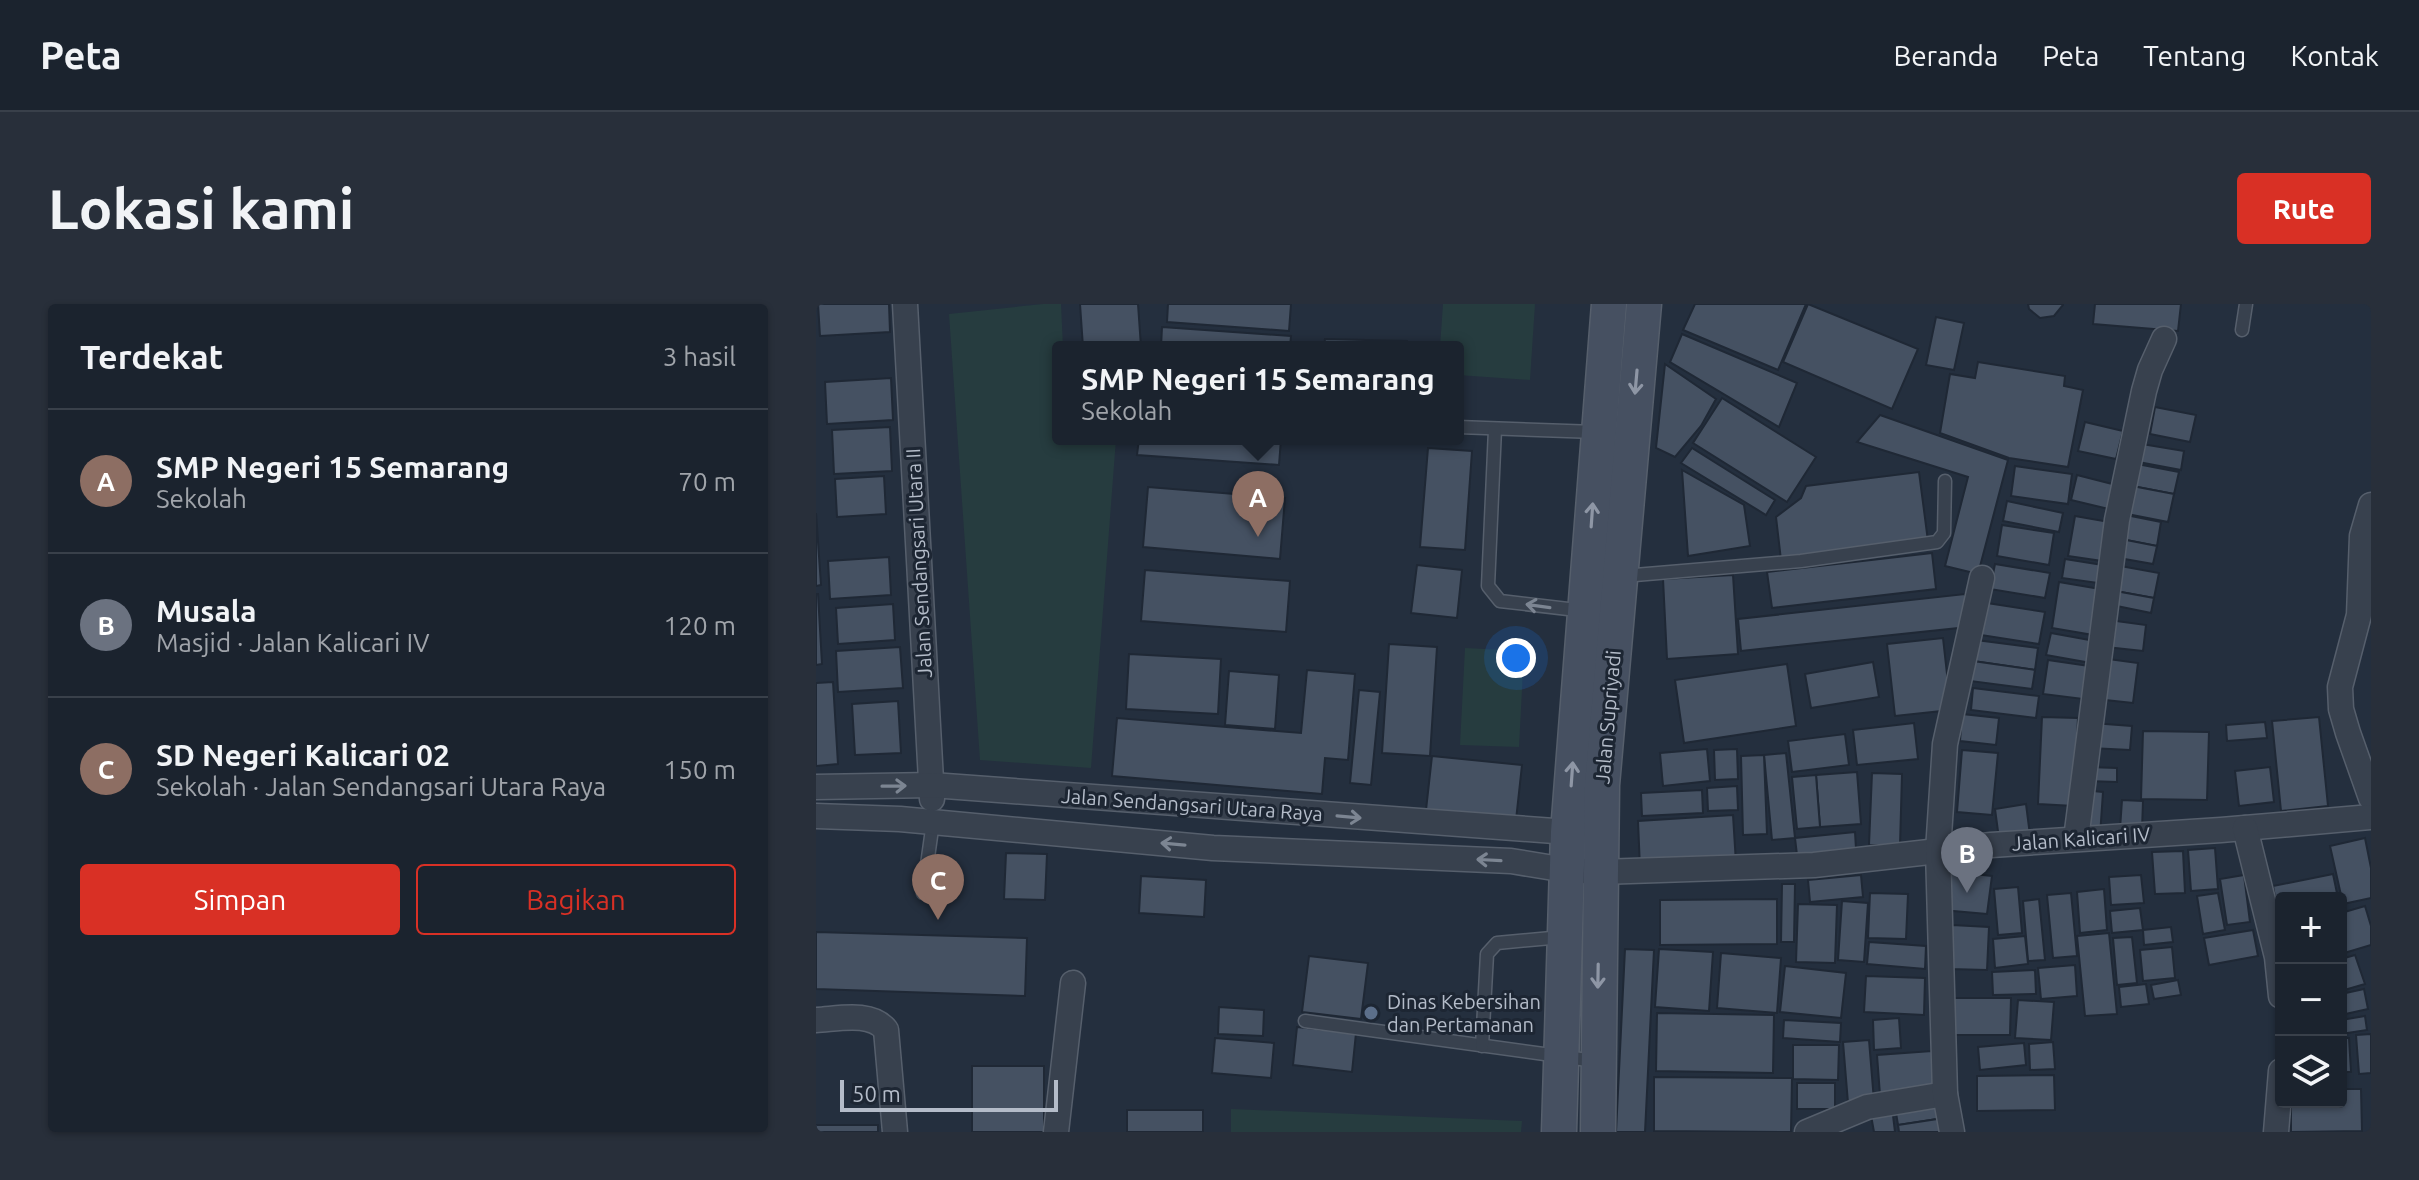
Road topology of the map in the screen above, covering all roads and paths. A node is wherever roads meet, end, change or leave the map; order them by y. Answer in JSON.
{"nodes":[{"id":1,"x":905,"y":304,"type":"edge"},
{"id":2,"x":1609,"y":304,"type":"edge"},
{"id":3,"x":1644,"y":304,"type":"edge"},
{"id":4,"x":2246,"y":304,"type":"edge"},
{"id":5,"x":2242,"y":330,"type":"dead end"},
{"id":6,"x":2164,"y":339,"type":"dead end"},
{"id":7,"x":1464,"y":427,"type":"edge"},
{"id":8,"x":1495,"y":429,"type":"junction"},
{"id":9,"x":1615,"y":433,"type":"junction"},
{"id":10,"x":1945,"y":481,"type":"dead end"},
{"id":11,"x":2371,"y":505,"type":"edge"},
{"id":12,"x":1620,"y":577,"type":"junction"},
{"id":13,"x":1982,"y":578,"type":"dead end"},
{"id":14,"x":1600,"y":612,"type":"junction"},
{"id":15,"x":932,"y":785,"type":"junction"},
{"id":16,"x":821,"y":786,"type":"edge"},
{"id":17,"x":2371,"y":798,"type":"edge"},
{"id":18,"x":1215,"y":806,"type":"junction"},
{"id":19,"x":820,"y":816,"type":"edge"},
{"id":20,"x":2371,"y":817,"type":"edge"},
{"id":21,"x":933,"y":822,"type":"junction"},
{"id":22,"x":2245,"y":828,"type":"junction"},
{"id":23,"x":1568,"y":832,"type":"junction"},
{"id":24,"x":2076,"y":839,"type":"junction"},
{"id":25,"x":1213,"y":848,"type":"junction"},
{"id":26,"x":1938,"y":851,"type":"junction"},
{"id":27,"x":1566,"y":870,"type":"junction"},
{"id":28,"x":1600,"y":872,"type":"junction"},
{"id":29,"x":923,"y":893,"type":"dead end"},
{"id":30,"x":1582,"y":936,"type":"junction"},
{"id":31,"x":2278,"y":964,"type":"edge"},
{"id":32,"x":1073,"y":983,"type":"dead end"},
{"id":33,"x":816,"y":1020,"type":"edge"},
{"id":34,"x":1305,"y":1021,"type":"dead end"},
{"id":35,"x":1482,"y":1046,"type":"junction"},
{"id":36,"x":1559,"y":1057,"type":"junction"},
{"id":37,"x":1597,"y":1061,"type":"junction"},
{"id":38,"x":1945,"y":1094,"type":"junction"},
{"id":39,"x":2278,"y":1108,"type":"edge"},
{"id":40,"x":895,"y":1132,"type":"edge"},
{"id":41,"x":1056,"y":1132,"type":"edge"},
{"id":42,"x":1559,"y":1132,"type":"edge"},
{"id":43,"x":1598,"y":1132,"type":"edge"},
{"id":44,"x":1807,"y":1132,"type":"edge"},
{"id":45,"x":1952,"y":1132,"type":"edge"},
{"id":46,"x":2276,"y":1132,"type":"edge"}],
"edges":[{"from":1,"to":15,"type":"street","name":"Jalan Sendangsari Utara II"},
{"from":2,"to":9,"type":"street","name":"Jalan Supriyadi"},
{"from":3,"to":9,"type":"street","name":"Jalan Supriyadi","one_way":true},
{"from":4,"to":5,"type":"lane"},
{"from":6,"to":24,"type":"street"},
{"from":7,"to":8,"type":"lane"},
{"from":8,"to":9,"type":"lane"},
{"from":14,"to":8,"type":"lane","one_way":true},
{"from":9,"to":12,"type":"street","name":"Jalan Supriyadi"},
{"from":14,"to":9,"type":"street","name":"Jalan Supriyadi","one_way":true},
{"from":10,"to":12,"type":"lane"},
{"from":11,"to":17,"type":"street"},
{"from":12,"to":14,"type":"street","name":"Jalan Supriyadi"},
{"from":13,"to":26,"type":"street"},
{"from":23,"to":14,"type":"street","name":"Jalan Supriyadi","one_way":true},
{"from":14,"to":28,"type":"street","name":"Jalan Supriyadi"},
{"from":16,"to":15,"type":"street","name":"Jalan Sendangsari Utara Raya","one_way":true},
{"from":15,"to":18,"type":"street","name":"Jalan Sendangsari Utara Raya"},
{"from":15,"to":21,"type":"street","name":"Jalan Sendangsari Utara II"},
{"from":16,"to":19,"type":"street"},
{"from":18,"to":23,"type":"street","name":"Jalan Sendangsari Utara Raya","one_way":true},
{"from":18,"to":25,"type":"street"},
{"from":19,"to":21,"type":"street","name":"Jalan Sendangsari Utara Raya"},
{"from":20,"to":22,"type":"street","name":"Jalan Kalicari IV"},
{"from":25,"to":21,"type":"street","name":"Jalan Sendangsari Utara Raya","one_way":true},
{"from":21,"to":29,"type":"lane"},
{"from":22,"to":24,"type":"street","name":"Jalan Kalicari IV"},
{"from":22,"to":31,"type":"street"},
{"from":23,"to":27,"type":"street","name":"Jalan Supriyadi"},
{"from":24,"to":26,"type":"street","name":"Jalan Kalicari IV"},
{"from":27,"to":25,"type":"street","name":"Jalan Sendangsari Utara Raya","one_way":true},
{"from":26,"to":28,"type":"street","name":"Jalan Kalicari IV"},
{"from":26,"to":38,"type":"street"},
{"from":27,"to":28,"type":"street","name":"Jalan Sendangsari Utara Raya"},
{"from":27,"to":30,"type":"street","name":"Jalan Supriyadi"},
{"from":28,"to":30,"type":"street","name":"Jalan Supriyadi"},
{"from":30,"to":35,"type":"lane"},
{"from":30,"to":36,"type":"street","name":"Jalan Supriyadi"},
{"from":30,"to":37,"type":"street","name":"Jalan Supriyadi","one_way":true},
{"from":32,"to":41,"type":"street"},
{"from":33,"to":40,"type":"street"},
{"from":34,"to":35,"type":"lane"},
{"from":35,"to":36,"type":"lane"},
{"from":36,"to":37,"type":"lane"},
{"from":36,"to":42,"type":"street","name":"Jalan Supriyadi"},
{"from":37,"to":43,"type":"street","name":"Jalan Supriyadi"},
{"from":38,"to":44,"type":"street"},
{"from":38,"to":45,"type":"street"},
{"from":39,"to":46,"type":"street"}]}
